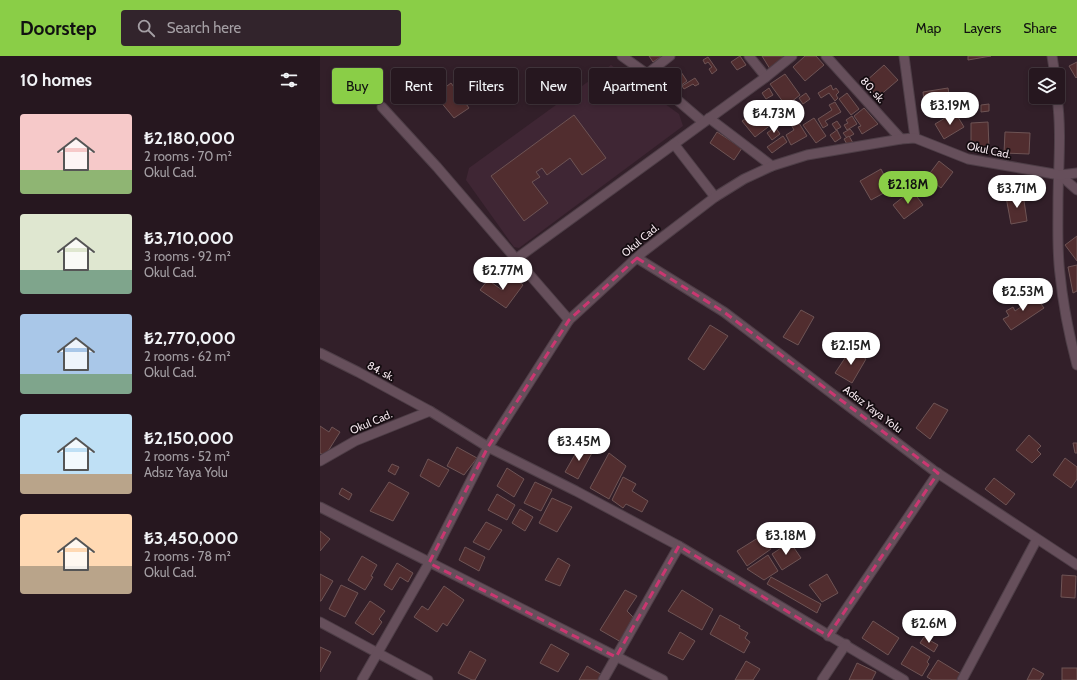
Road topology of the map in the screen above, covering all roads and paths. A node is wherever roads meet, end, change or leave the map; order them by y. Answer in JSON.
{"nodes":[{"id":1,"x":622,"y":56,"type":"edge"},
{"id":2,"x":670,"y":56,"type":"edge"},
{"id":3,"x":749,"y":56,"type":"edge"},
{"id":4,"x":792,"y":56,"type":"edge"},
{"id":5,"x":826,"y":56,"type":"edge"},
{"id":6,"x":904,"y":56,"type":"edge"},
{"id":7,"x":1052,"y":56,"type":"edge"},
{"id":8,"x":639,"y":68,"type":"edge"},
{"id":9,"x":655,"y":68,"type":"edge"},
{"id":10,"x":1054,"y":68,"type":"edge"},
{"id":11,"x":766,"y":76,"type":"junction"},
{"id":12,"x":681,"y":101,"type":"edge"},
{"id":13,"x":1058,"y":104,"type":"edge"},
{"id":14,"x":382,"y":107,"type":"dead end"},
{"id":15,"x":706,"y":120,"type":"junction"},
{"id":16,"x":916,"y":138,"type":"junction"},
{"id":17,"x":901,"y":139,"type":"junction"},
{"id":18,"x":674,"y":144,"type":"junction"},
{"id":19,"x":772,"y":166,"type":"junction"},
{"id":20,"x":1077,"y":173,"type":"edge"},
{"id":21,"x":1060,"y":175,"type":"junction"},
{"id":22,"x":1077,"y":190,"type":"edge"},
{"id":23,"x":715,"y":197,"type":"junction"},
{"id":24,"x":637,"y":258,"type":"junction"},
{"id":25,"x":516,"y":259,"type":"junction"},
{"id":26,"x":569,"y":320,"type":"junction"},
{"id":27,"x":320,"y":353,"type":"edge"},
{"id":28,"x":1077,"y":365,"type":"edge"},
{"id":29,"x":430,"y":411,"type":"junction"},
{"id":30,"x":488,"y":447,"type":"junction"},
{"id":31,"x":320,"y":461,"type":"edge"},
{"id":32,"x":938,"y":473,"type":"junction"},
{"id":33,"x":320,"y":507,"type":"edge"},
{"id":34,"x":1037,"y":539,"type":"junction"},
{"id":35,"x":679,"y":546,"type":"junction"},
{"id":36,"x":429,"y":563,"type":"junction"},
{"id":37,"x":1077,"y":565,"type":"edge"},
{"id":38,"x":320,"y":622,"type":"edge"},
{"id":39,"x":828,"y":636,"type":"junction"},
{"id":40,"x":846,"y":644,"type":"junction"},
{"id":41,"x":377,"y":653,"type":"junction"},
{"id":42,"x":616,"y":657,"type":"junction"},
{"id":43,"x":362,"y":680,"type":"edge"},
{"id":44,"x":428,"y":680,"type":"edge"},
{"id":45,"x":603,"y":680,"type":"edge"},
{"id":46,"x":663,"y":680,"type":"edge"},
{"id":47,"x":822,"y":680,"type":"edge"},
{"id":48,"x":904,"y":680,"type":"edge"},
{"id":49,"x":962,"y":680,"type":"edge"}],
"edges":[{"from":1,"to":8,"type":"street"},
{"from":2,"to":9,"type":"street"},
{"from":3,"to":11,"type":"street"},
{"from":4,"to":11,"type":"street"},
{"from":5,"to":17,"type":"street","name":"80. sk."},
{"from":6,"to":16,"type":"street"},
{"from":7,"to":10,"type":"street"},
{"from":11,"to":15,"type":"street"},
{"from":12,"to":15,"type":"street"},
{"from":13,"to":21,"type":"street"},
{"from":14,"to":25,"type":"street"},
{"from":15,"to":18,"type":"street"},
{"from":15,"to":19,"type":"street"},
{"from":16,"to":17,"type":"street","name":"Okul Cad."},
{"from":16,"to":21,"type":"street","name":"Okul Cad."},
{"from":17,"to":19,"type":"street","name":"Okul Cad."},
{"from":18,"to":23,"type":"street"},
{"from":18,"to":25,"type":"street"},
{"from":19,"to":23,"type":"street","name":"Okul Cad."},
{"from":20,"to":21,"type":"street"},
{"from":21,"to":22,"type":"street"},
{"from":21,"to":28,"type":"street"},
{"from":23,"to":24,"type":"street","name":"Okul Cad."},
{"from":24,"to":26,"type":"street","name":"Okul Cad."},
{"from":24,"to":32,"type":"street","name":"Adsız Yaya Yolu"},
{"from":25,"to":26,"type":"street"},
{"from":26,"to":30,"type":"street","name":"Okul Cad."},
{"from":27,"to":29,"type":"street","name":"84. sk."},
{"from":29,"to":30,"type":"street"},
{"from":29,"to":31,"type":"street","name":"Okul Cad."},
{"from":30,"to":35,"type":"street"},
{"from":30,"to":36,"type":"street","name":"Okul Cad."},
{"from":32,"to":34,"type":"street","name":"Adsız Yaya Yolu"},
{"from":32,"to":39,"type":"street"},
{"from":33,"to":36,"type":"street"},
{"from":34,"to":37,"type":"street","name":"Adsız Yaya Yolu"},
{"from":34,"to":49,"type":"street"},
{"from":35,"to":39,"type":"street"},
{"from":35,"to":42,"type":"street"},
{"from":36,"to":41,"type":"street","name":"Okul Cad."},
{"from":36,"to":42,"type":"street"},
{"from":38,"to":41,"type":"street"},
{"from":39,"to":40,"type":"street"},
{"from":40,"to":47,"type":"street"},
{"from":40,"to":48,"type":"street"},
{"from":41,"to":43,"type":"street","name":"Okul Cad."},
{"from":41,"to":44,"type":"street"},
{"from":42,"to":45,"type":"street"},
{"from":42,"to":46,"type":"street"}]}
